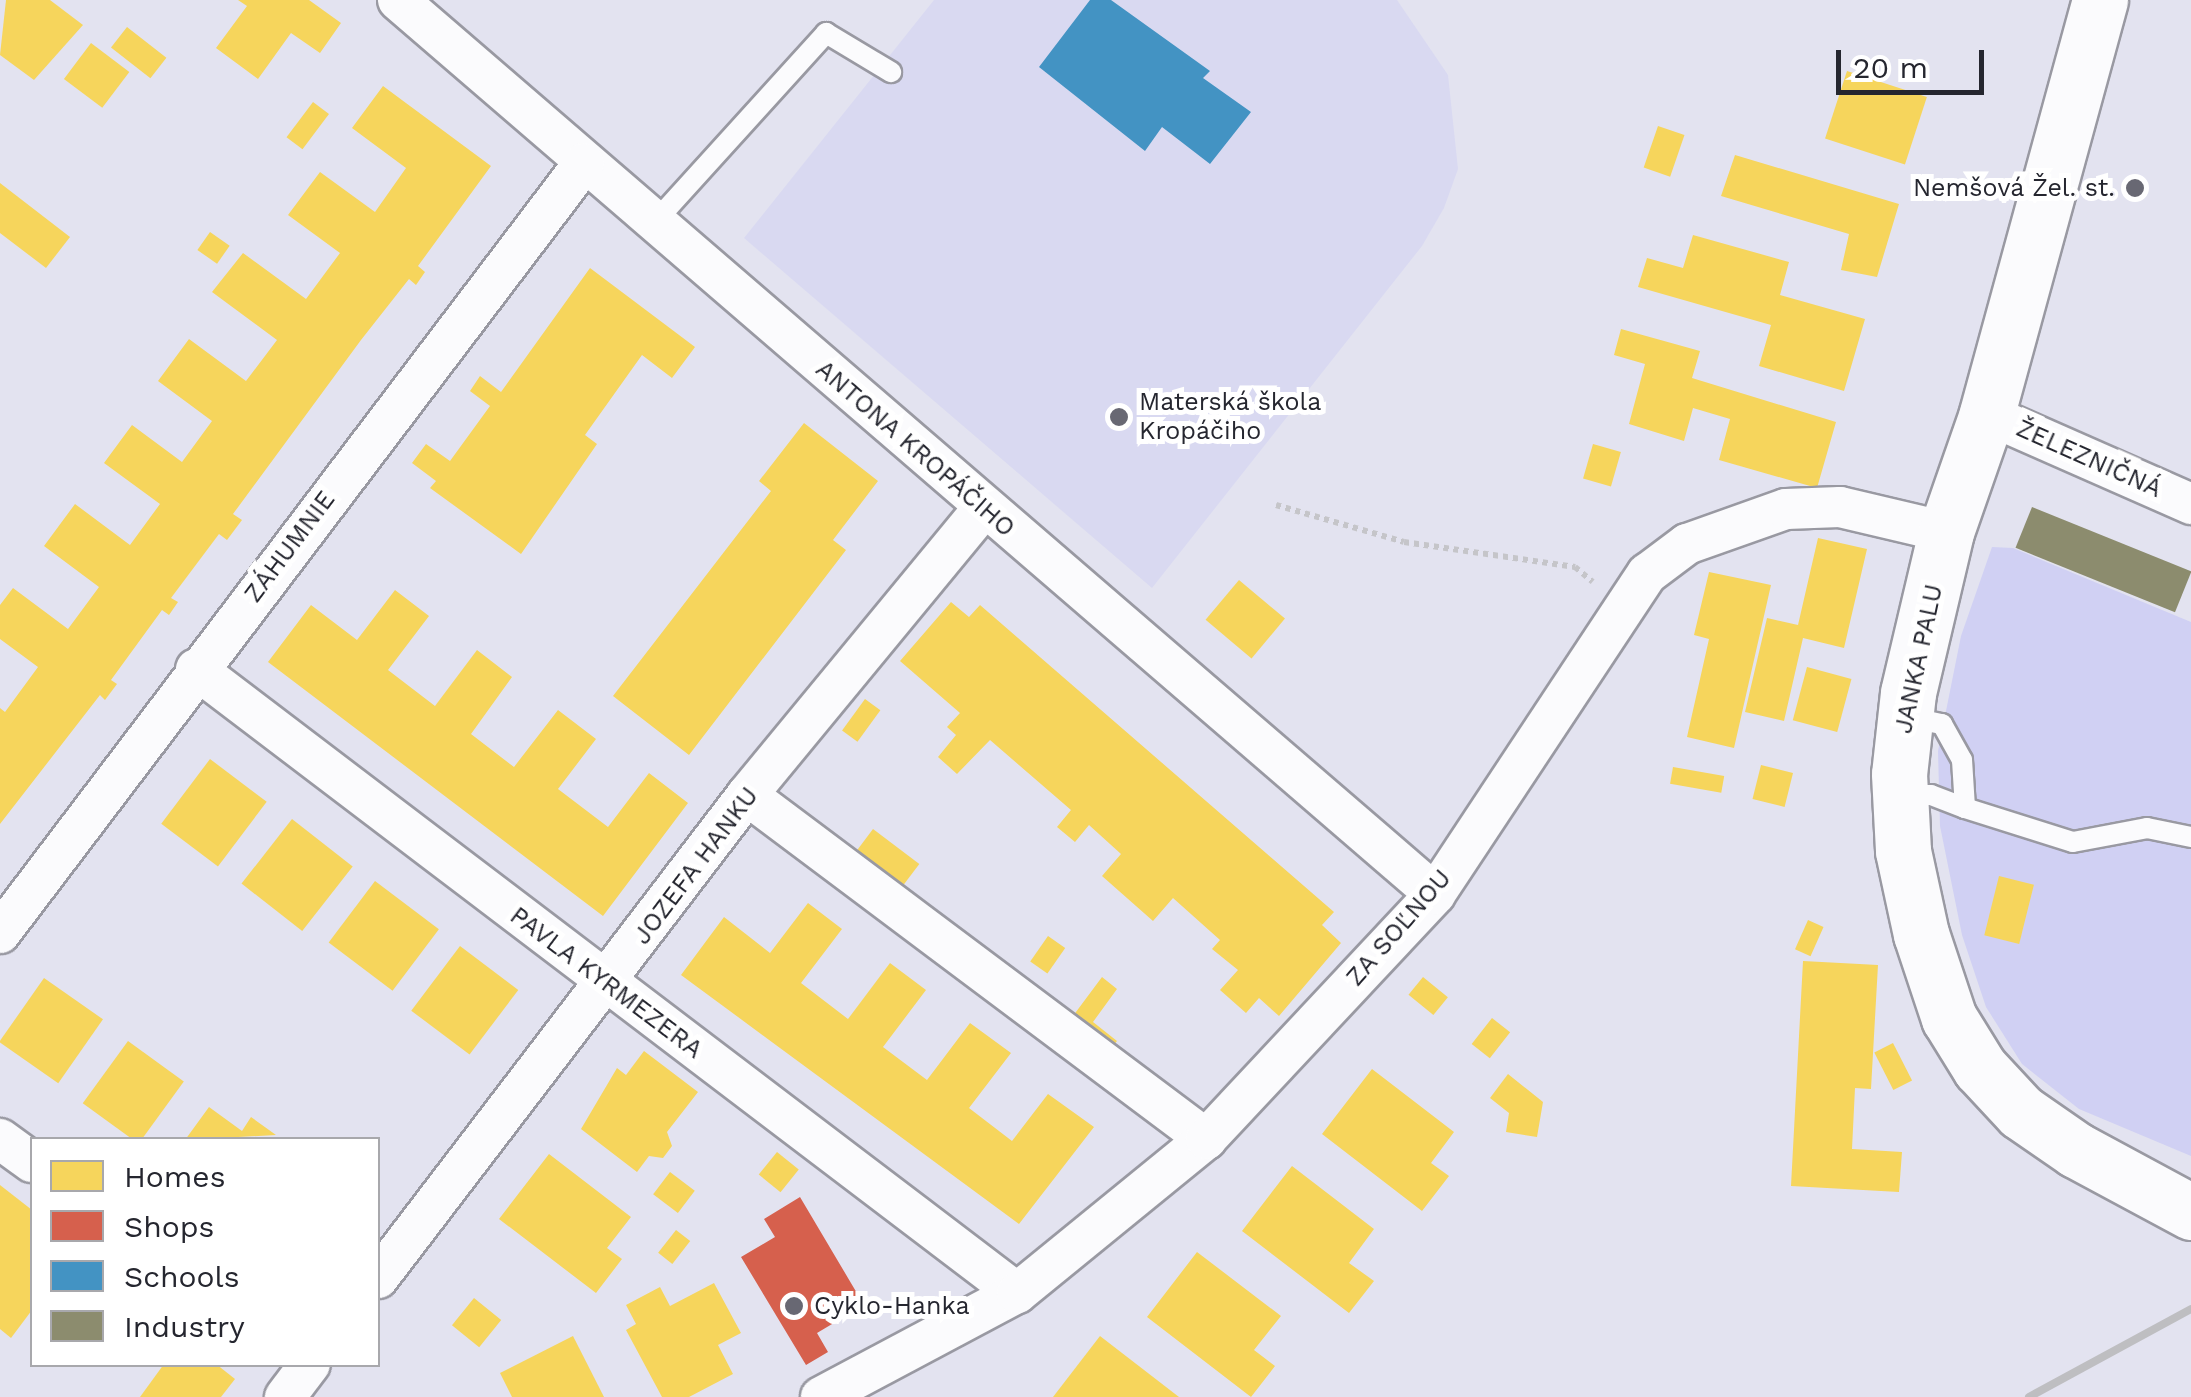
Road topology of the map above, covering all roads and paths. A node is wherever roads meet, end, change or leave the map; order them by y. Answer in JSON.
{"nodes":[{"id":1,"x":398,"y":0,"type":"edge"},
{"id":2,"x":2100,"y":0,"type":"edge"},
{"id":3,"x":891,"y":72,"type":"dead end"},
{"id":4,"x":584,"y":163,"type":"junction"},
{"id":5,"x":653,"y":224,"type":"junction"},
{"id":6,"x":1987,"y":414,"type":"junction"},
{"id":7,"x":2191,"y":504,"type":"edge"},
{"id":8,"x":1276,"y":505,"type":"dead end"},
{"id":9,"x":984,"y":508,"type":"junction"},
{"id":10,"x":1946,"y":532,"type":"junction"},
{"id":11,"x":1600,"y":588,"type":"dead end"},
{"id":12,"x":196,"y":669,"type":"junction"},
{"id":13,"x":1903,"y":716,"type":"junction"},
{"id":14,"x":747,"y":795,"type":"junction"},
{"id":15,"x":1899,"y":795,"type":"junction"},
{"id":16,"x":1965,"y":808,"type":"junction"},
{"id":17,"x":2191,"y":837,"type":"edge"},
{"id":18,"x":1435,"y":894,"type":"junction"},
{"id":19,"x":0,"y":933,"type":"edge"},
{"id":20,"x":608,"y":986,"type":"junction"},
{"id":21,"x":0,"y":1139,"type":"edge"},
{"id":22,"x":1206,"y":1140,"type":"junction"},
{"id":23,"x":30,"y":1161,"type":"edge"},
{"id":24,"x":2191,"y":1212,"type":"edge"},
{"id":25,"x":380,"y":1275,"type":"edge"},
{"id":26,"x":1017,"y":1294,"type":"junction"},
{"id":27,"x":308,"y":1367,"type":"edge"},
{"id":28,"x":285,"y":1397,"type":"edge"},
{"id":29,"x":821,"y":1397,"type":"edge"}],
"edges":[{"from":1,"to":4,"type":"street","name":"ANTONA KROPÁČIHO"},
{"from":2,"to":6,"type":"main road","name":"JANKA PALU"},
{"from":3,"to":5,"type":"lane"},
{"from":4,"to":5,"type":"street","name":"ANTONA KROPÁČIHO"},
{"from":4,"to":12,"type":"street","name":"ZÁHUMNIE"},
{"from":5,"to":9,"type":"street","name":"ANTONA KROPÁČIHO"},
{"from":6,"to":7,"type":"street","name":"ŽELEZNIČNÁ"},
{"from":6,"to":10,"type":"main road","name":"JANKA PALU"},
{"from":8,"to":11,"type":"path"},
{"from":9,"to":14,"type":"street","name":"JOZEFA HANKU"},
{"from":9,"to":18,"type":"street","name":"ANTONA KROPÁČIHO"},
{"from":10,"to":13,"type":"main road","name":"JANKA PALU"},
{"from":10,"to":18,"type":"street","name":"ZA SOĽNOU"},
{"from":12,"to":19,"type":"street","name":"ZÁHUMNIE"},
{"from":12,"to":20,"type":"street","name":"PAVLA KYRMEZERA"},
{"from":13,"to":15,"type":"main road","name":"JANKA PALU"},
{"from":13,"to":16,"type":"lane"},
{"from":14,"to":20,"type":"street","name":"JOZEFA HANKU"},
{"from":14,"to":22,"type":"street"},
{"from":15,"to":16,"type":"lane"},
{"from":15,"to":24,"type":"main road","name":"JANKA PALU"},
{"from":16,"to":17,"type":"lane"},
{"from":18,"to":22,"type":"street","name":"ZA SOĽNOU"},
{"from":20,"to":25,"type":"street","name":"JOZEFA HANKU"},
{"from":20,"to":26,"type":"street","name":"PAVLA KYRMEZERA"},
{"from":21,"to":23,"type":"street"},
{"from":22,"to":26,"type":"street","name":"ZA SOĽNOU"},
{"from":26,"to":29,"type":"street","name":"ZA SOĽNOU"},
{"from":27,"to":28,"type":"street"}]}
